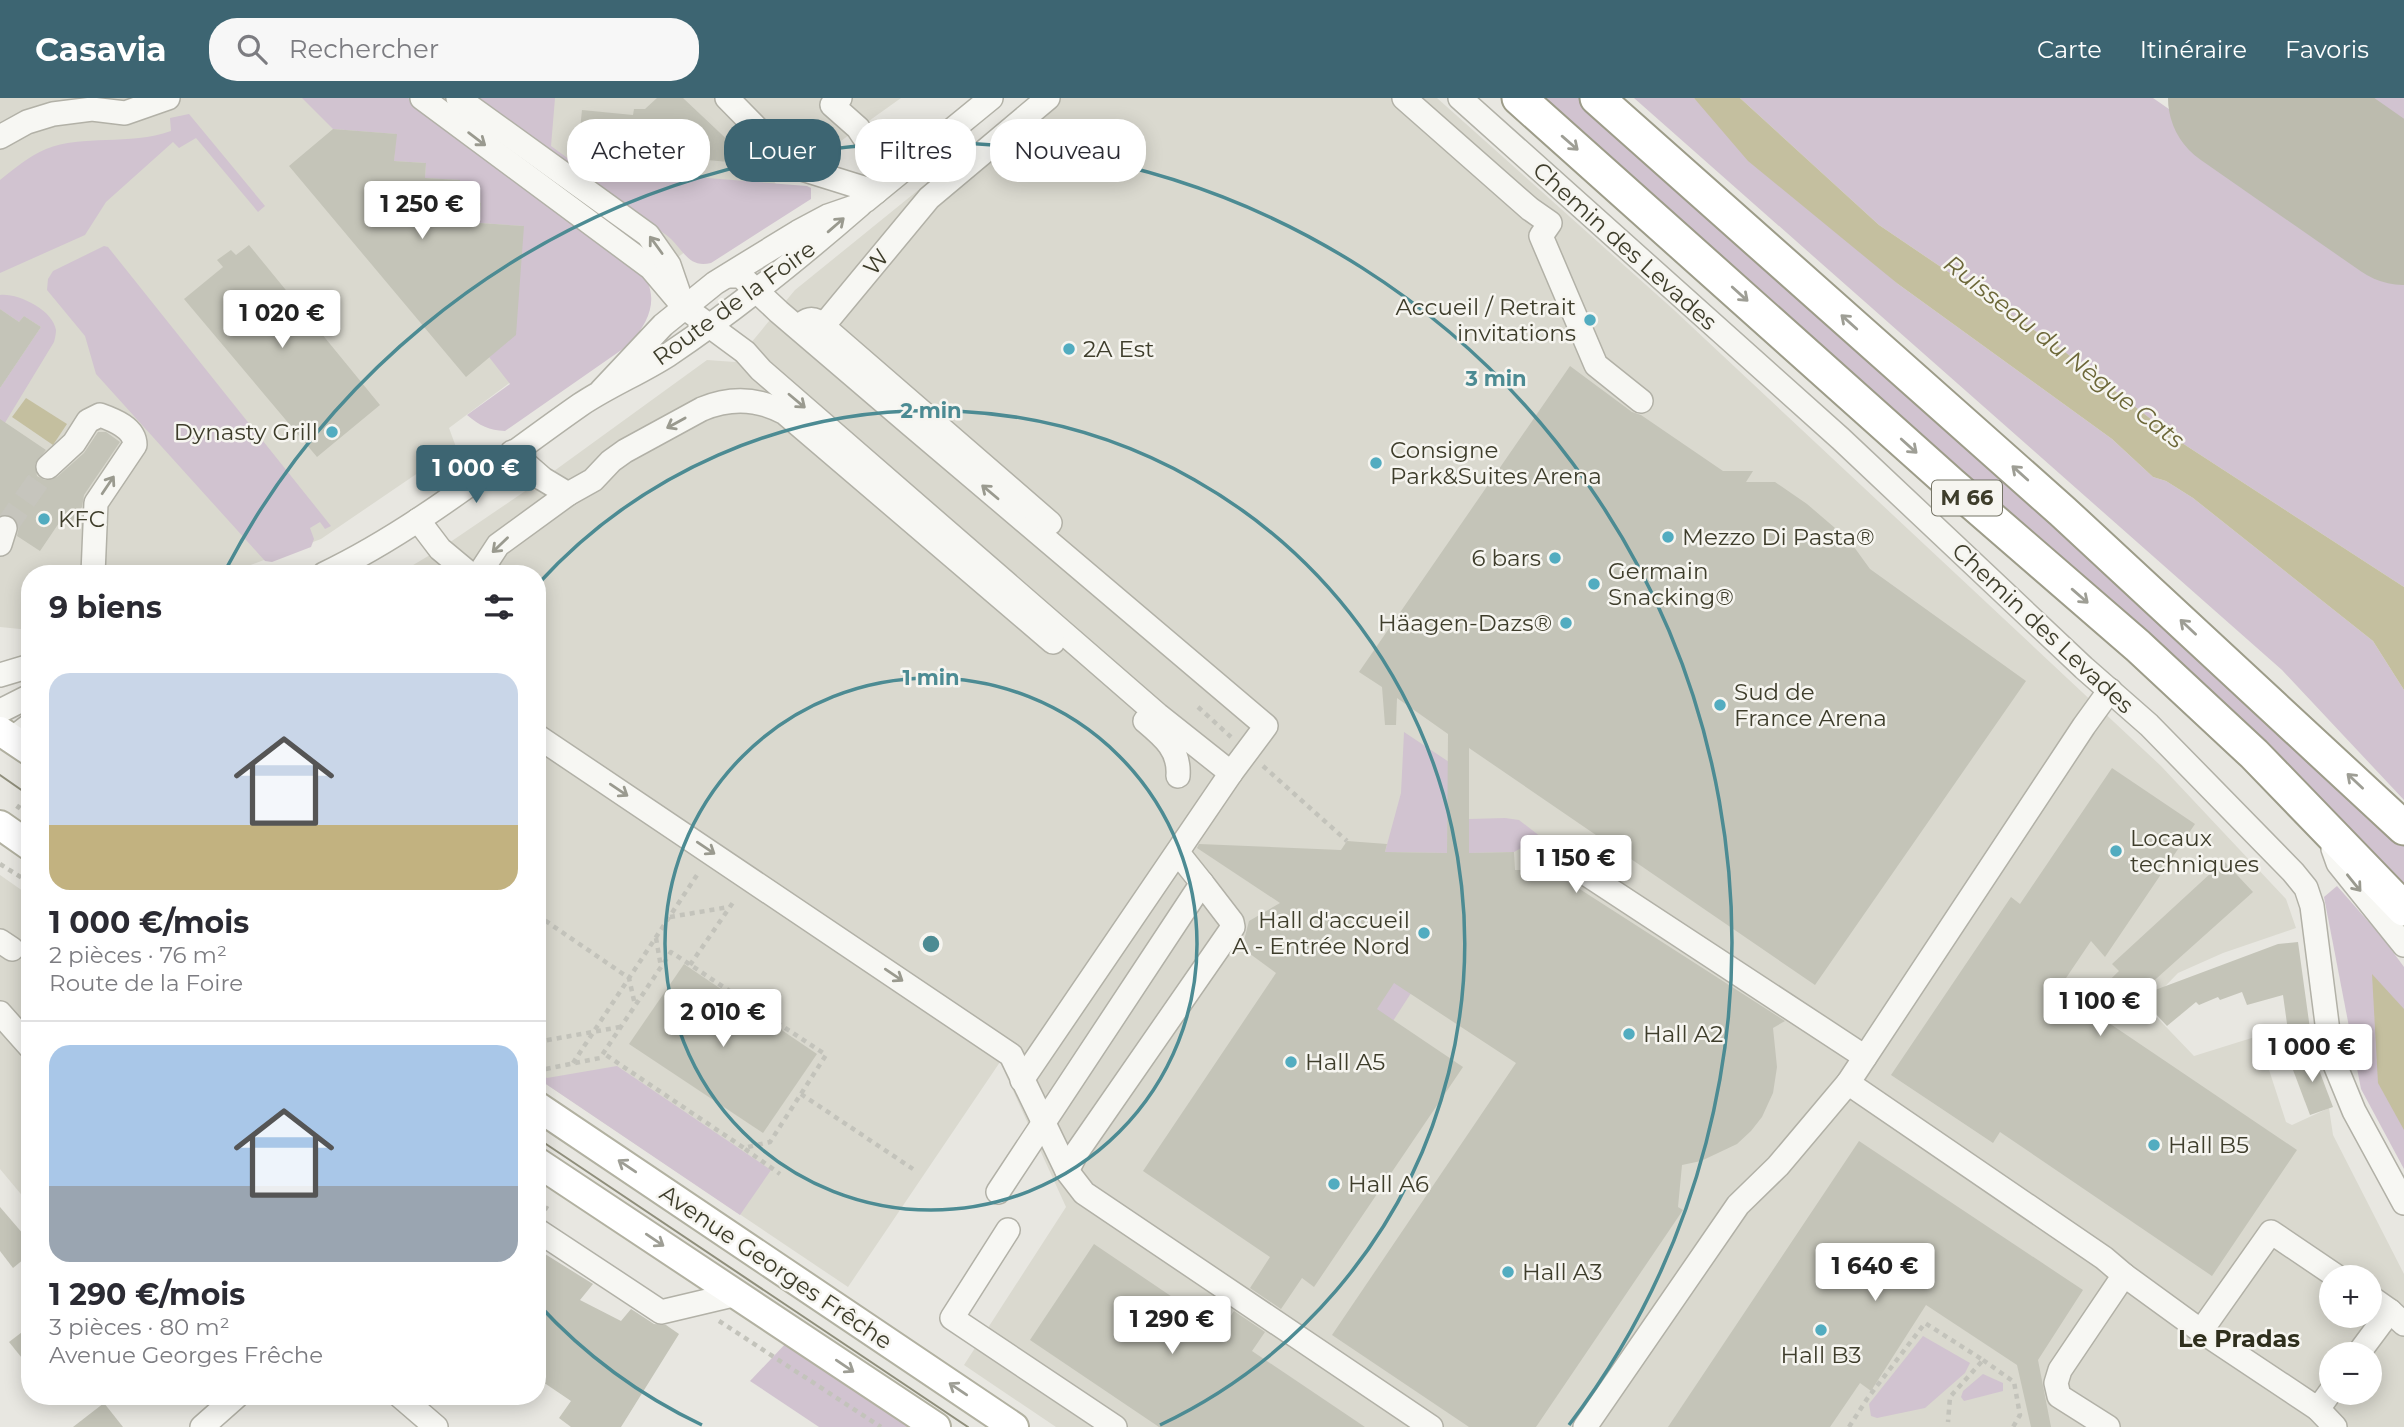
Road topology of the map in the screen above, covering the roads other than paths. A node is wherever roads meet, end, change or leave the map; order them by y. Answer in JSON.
{"nodes":[{"id":1,"x":168,"y":98,"type":"edge"},
{"id":2,"x":422,"y":98,"type":"edge"},
{"id":3,"x":458,"y":98,"type":"edge"},
{"id":4,"x":727,"y":98,"type":"edge"},
{"id":5,"x":840,"y":98,"type":"edge"},
{"id":6,"x":991,"y":98,"type":"edge"},
{"id":7,"x":1048,"y":98,"type":"edge"},
{"id":8,"x":1404,"y":98,"type":"edge"},
{"id":9,"x":1460,"y":98,"type":"edge"},
{"id":10,"x":1519,"y":98,"type":"edge"},
{"id":11,"x":1597,"y":98,"type":"edge"},
{"id":12,"x":855,"y":125,"type":"edge"},
{"id":13,"x":1495,"y":129,"type":"junction"},
{"id":14,"x":0,"y":137,"type":"edge"},
{"id":15,"x":1471,"y":158,"type":"junction"},
{"id":16,"x":1571,"y":198,"type":"junction"},
{"id":17,"x":868,"y":199,"type":"junction"},
{"id":18,"x":1550,"y":223,"type":"junction"},
{"id":19,"x":728,"y":276,"type":"junction"},
{"id":20,"x":757,"y":290,"type":"junction"},
{"id":21,"x":684,"y":307,"type":"junction"},
{"id":22,"x":707,"y":326,"type":"junction"},
{"id":23,"x":823,"y":326,"type":"junction"},
{"id":24,"x":798,"y":327,"type":"junction"},
{"id":25,"x":761,"y":370,"type":"junction"},
{"id":26,"x":601,"y":391,"type":"junction"},
{"id":27,"x":740,"y":400,"type":"junction"},
{"id":28,"x":1641,"y":401,"type":"dead end"},
{"id":29,"x":512,"y":452,"type":"junction"},
{"id":30,"x":48,"y":467,"type":"tunnel mouth"},
{"id":31,"x":568,"y":494,"type":"junction"},
{"id":32,"x":418,"y":520,"type":"junction"},
{"id":33,"x":93,"y":565,"type":"edge"},
{"id":34,"x":343,"y":565,"type":"edge"},
{"id":35,"x":459,"y":565,"type":"edge"},
{"id":36,"x":485,"y":565,"type":"edge"},
{"id":37,"x":21,"y":669,"type":"edge"},
{"id":38,"x":0,"y":675,"type":"edge"},
{"id":39,"x":1203,"y":675,"type":"junction"},
{"id":40,"x":2110,"y":691,"type":"junction"},
{"id":41,"x":21,"y":700,"type":"edge"},
{"id":42,"x":0,"y":711,"type":"edge"},
{"id":43,"x":546,"y":742,"type":"edge"},
{"id":44,"x":1231,"y":773,"type":"junction"},
{"id":45,"x":1178,"y":776,"type":"dead end"},
{"id":46,"x":2323,"y":823,"type":"junction"},
{"id":47,"x":0,"y":825,"type":"edge"},
{"id":48,"x":2404,"y":828,"type":"edge"},
{"id":49,"x":21,"y":840,"type":"edge"},
{"id":50,"x":1178,"y":853,"type":"junction"},
{"id":51,"x":1571,"y":864,"type":"dead end"},
{"id":52,"x":1202,"y":883,"type":"junction"},
{"id":53,"x":2404,"y":909,"type":"edge"},
{"id":54,"x":2404,"y":945,"type":"edge"},
{"id":55,"x":0,"y":1013,"type":"edge"},
{"id":56,"x":21,"y":1037,"type":"edge"},
{"id":57,"x":1864,"y":1057,"type":"junction"},
{"id":58,"x":1022,"y":1080,"type":"junction"},
{"id":59,"x":1848,"y":1083,"type":"junction"},
{"id":60,"x":546,"y":1112,"type":"edge"},
{"id":61,"x":1044,"y":1124,"type":"junction"},
{"id":62,"x":546,"y":1167,"type":"edge"},
{"id":63,"x":1067,"y":1171,"type":"junction"},
{"id":64,"x":998,"y":1192,"type":"dead end"},
{"id":65,"x":2404,"y":1203,"type":"edge"},
{"id":66,"x":1008,"y":1230,"type":"dead end"},
{"id":67,"x":546,"y":1236,"type":"edge"},
{"id":68,"x":2320,"y":1265,"type":"edge"},
{"id":69,"x":2124,"y":1275,"type":"junction"},
{"id":70,"x":737,"y":1294,"type":"junction"},
{"id":71,"x":2382,"y":1306,"type":"edge"},
{"id":72,"x":2397,"y":1318,"type":"edge"},
{"id":73,"x":2201,"y":1331,"type":"junction"},
{"id":74,"x":2371,"y":1342,"type":"edge"},
{"id":75,"x":2319,"y":1397,"type":"edge"},
{"id":76,"x":227,"y":1405,"type":"edge"},
{"id":77,"x":410,"y":1405,"type":"edge"},
{"id":78,"x":2327,"y":1405,"type":"edge"},
{"id":79,"x":202,"y":1427,"type":"edge"},
{"id":80,"x":436,"y":1427,"type":"edge"},
{"id":81,"x":936,"y":1427,"type":"edge"},
{"id":82,"x":1014,"y":1427,"type":"edge"},
{"id":83,"x":1115,"y":1427,"type":"edge"},
{"id":84,"x":1431,"y":1427,"type":"edge"},
{"id":85,"x":1585,"y":1427,"type":"edge"},
{"id":86,"x":2108,"y":1427,"type":"edge"},
{"id":87,"x":2335,"y":1427,"type":"edge"}],
"edges":[{"from":1,"to":14,"type":"street"},
{"from":2,"to":21,"type":"street","one_way":true},
{"from":21,"to":3,"type":"street","one_way":true},
{"from":4,"to":17,"type":"street"},
{"from":5,"to":12,"type":"street"},
{"from":6,"to":17,"type":"street","name":"Route de la Foire"},
{"from":7,"to":23,"type":"street","name":"W"},
{"from":8,"to":15,"type":"street"},
{"from":9,"to":13,"type":"street","name":"Chemin des Levades"},
{"from":10,"to":46,"type":"highway","number":"M 66","one_way":true},
{"from":48,"to":11,"type":"highway","number":"M 66","one_way":true},
{"from":13,"to":15,"type":"street"},
{"from":13,"to":16,"type":"street","name":"Chemin des Levades"},
{"from":15,"to":18,"type":"street"},
{"from":16,"to":18,"type":"street"},
{"from":16,"to":40,"type":"street","name":"Chemin des Levades"},
{"from":17,"to":19,"type":"street","name":"Route de la Foire"},
{"from":20,"to":17,"type":"street","name":"Route de la Foire","one_way":true},
{"from":18,"to":28,"type":"street"},
{"from":19,"to":20,"type":"street"},
{"from":19,"to":21,"type":"street","name":"Route de la Foire"},
{"from":20,"to":22,"type":"street","name":"Route de la Foire"},
{"from":20,"to":24,"type":"street"},
{"from":21,"to":22,"type":"street"},
{"from":21,"to":26,"type":"street","name":"Route de la Foire"},
{"from":22,"to":25,"type":"street"},
{"from":22,"to":26,"type":"street","name":"Route de la Foire"},
{"from":23,"to":24,"type":"street"},
{"from":23,"to":39,"type":"street"},
{"from":39,"to":24,"type":"street","one_way":true},
{"from":25,"to":27,"type":"street"},
{"from":25,"to":44,"type":"street","one_way":true},
{"from":26,"to":29,"type":"street","name":"Route de la Foire"},
{"from":27,"to":31,"type":"street","one_way":true},
{"from":27,"to":45,"type":"street"},
{"from":29,"to":31,"type":"street"},
{"from":29,"to":32,"type":"street","name":"Route de la Foire"},
{"from":33,"to":30,"type":"street","one_way":true},
{"from":31,"to":36,"type":"street","one_way":true},
{"from":32,"to":34,"type":"street","name":"Route de la Foire"},
{"from":32,"to":35,"type":"street"},
{"from":37,"to":38,"type":"street"},
{"from":39,"to":44,"type":"street"},
{"from":40,"to":57,"type":"street"},
{"from":40,"to":65,"type":"street","name":"Chemin des Levades"},
{"from":41,"to":42,"type":"street"},
{"from":43,"to":58,"type":"street","one_way":true},
{"from":44,"to":50,"type":"street"},
{"from":46,"to":53,"type":"highway","number":"M 66"},
{"from":46,"to":54,"type":"street","number":"M 66","one_way":true},
{"from":47,"to":49,"type":"main road"},
{"from":50,"to":52,"type":"street"},
{"from":50,"to":58,"type":"street"},
{"from":51,"to":57,"type":"street"},
{"from":52,"to":61,"type":"street"},
{"from":52,"to":63,"type":"street"},
{"from":55,"to":56,"type":"street"},
{"from":57,"to":59,"type":"street"},
{"from":58,"to":61,"type":"street"},
{"from":59,"to":69,"type":"street"},
{"from":59,"to":85,"type":"street"},
{"from":82,"to":60,"type":"main road","name":"Avenue Georges Frêche","one_way":true},
{"from":61,"to":63,"type":"street"},
{"from":61,"to":64,"type":"street"},
{"from":62,"to":70,"type":"main road","name":"Avenue Georges Frêche","one_way":true},
{"from":63,"to":84,"type":"street"},
{"from":66,"to":83,"type":"street"},
{"from":67,"to":70,"type":"street"},
{"from":68,"to":73,"type":"street"},
{"from":69,"to":73,"type":"street"},
{"from":69,"to":86,"type":"street"},
{"from":70,"to":81,"type":"main road","name":"Avenue Georges Frêche","one_way":true},
{"from":71,"to":72,"type":"street"},
{"from":72,"to":74,"type":"street"},
{"from":73,"to":75,"type":"street"},
{"from":76,"to":79,"type":"street"},
{"from":77,"to":80,"type":"street"},
{"from":78,"to":87,"type":"street"}]}
